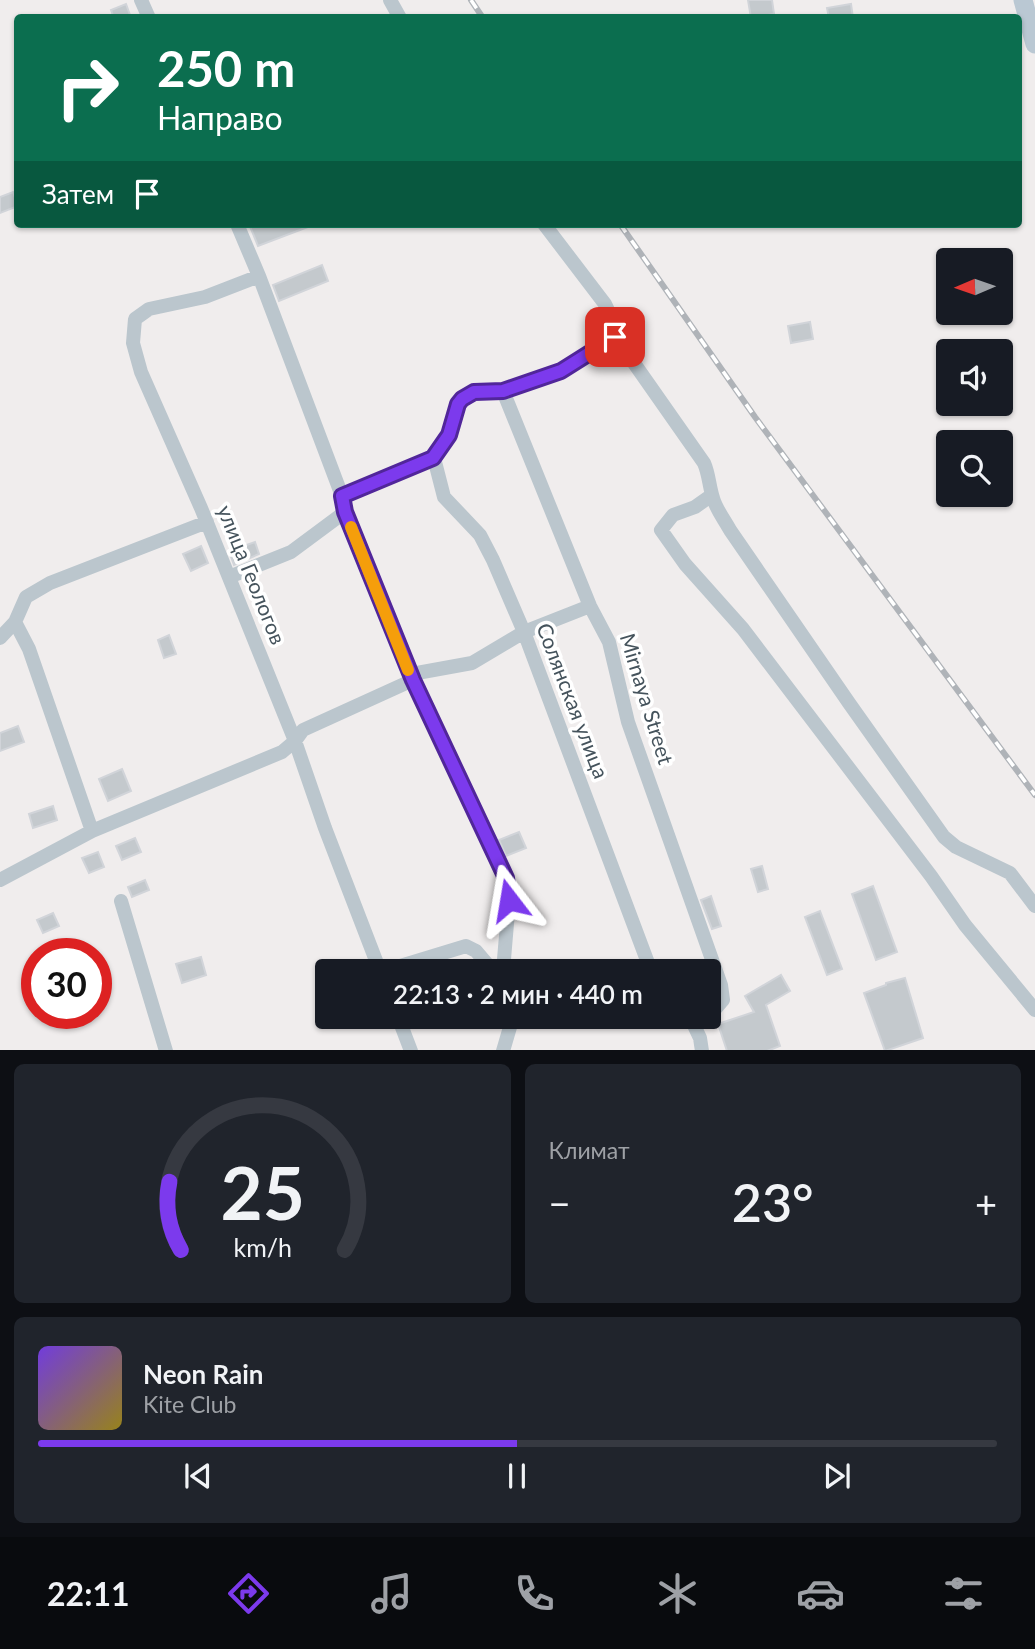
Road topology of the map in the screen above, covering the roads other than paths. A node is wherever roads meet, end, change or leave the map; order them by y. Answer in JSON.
{"nodes":[{"id":1,"x":1023,"y":0,"type":"edge"},
{"id":2,"x":1035,"y":44,"type":"edge"},
{"id":3,"x":239,"y":228,"type":"edge"},
{"id":4,"x":547,"y":228,"type":"edge"},
{"id":5,"x":259,"y":276,"type":"junction"},
{"id":6,"x":615,"y":337,"type":"junction"},
{"id":7,"x":503,"y":391,"type":"junction"},
{"id":8,"x":433,"y":458,"type":"junction"},
{"id":9,"x":712,"y":495,"type":"junction"},
{"id":10,"x":342,"y":496,"type":"junction"},
{"id":11,"x":345,"y":512,"type":"junction"},
{"id":12,"x":207,"y":522,"type":"junction"},
{"id":13,"x":229,"y":577,"type":"junction"},
{"id":14,"x":590,"y":606,"type":"junction"},
{"id":15,"x":15,"y":622,"type":"junction"},
{"id":16,"x":524,"y":632,"type":"junction"},
{"id":17,"x":0,"y":638,"type":"edge"},
{"id":18,"x":413,"y":680,"type":"junction"},
{"id":19,"x":295,"y":741,"type":"junction"},
{"id":20,"x":92,"y":831,"type":"junction"},
{"id":21,"x":0,"y":880,"type":"edge"},
{"id":22,"x":121,"y":901,"type":"dead end"},
{"id":23,"x":1035,"y":906,"type":"edge"},
{"id":24,"x":377,"y":959,"type":"edge"},
{"id":25,"x":422,"y":959,"type":"edge"},
{"id":26,"x":483,"y":959,"type":"edge"},
{"id":27,"x":504,"y":959,"type":"edge"},
{"id":28,"x":647,"y":959,"type":"edge"},
{"id":29,"x":712,"y":959,"type":"edge"},
{"id":30,"x":721,"y":985,"type":"edge"},
{"id":31,"x":721,"y":1001,"type":"edge"},
{"id":32,"x":1035,"y":1010,"type":"edge"},
{"id":33,"x":403,"y":1029,"type":"edge"},
{"id":34,"x":509,"y":1029,"type":"edge"},
{"id":35,"x":699,"y":1029,"type":"edge"},
{"id":36,"x":166,"y":1050,"type":"edge"},
{"id":37,"x":411,"y":1050,"type":"edge"},
{"id":38,"x":503,"y":1050,"type":"edge"},
{"id":39,"x":702,"y":1050,"type":"edge"}],
"edges":[{"from":1,"to":2,"type":"street"},
{"from":3,"to":5,"type":"street"},
{"from":4,"to":6,"type":"street"},
{"from":5,"to":10,"type":"street"},
{"from":5,"to":12,"type":"street","name":"улица Геологов"},
{"from":6,"to":7,"type":"street"},
{"from":6,"to":9,"type":"street"},
{"from":7,"to":8,"type":"street"},
{"from":7,"to":14,"type":"street","name":"Mirnaya Street"},
{"from":8,"to":10,"type":"street"},
{"from":8,"to":16,"type":"street","name":"Солянская улица"},
{"from":9,"to":23,"type":"street"},
{"from":9,"to":32,"type":"street"},
{"from":10,"to":11,"type":"street"},
{"from":11,"to":13,"type":"street"},
{"from":11,"to":18,"type":"street"},
{"from":12,"to":13,"type":"street","name":"улица Геологов"},
{"from":12,"to":15,"type":"street"},
{"from":13,"to":19,"type":"street","name":"улица Геологов"},
{"from":14,"to":16,"type":"street"},
{"from":14,"to":29,"type":"street","name":"Mirnaya Street"},
{"from":15,"to":17,"type":"street"},
{"from":15,"to":20,"type":"street"},
{"from":16,"to":18,"type":"street"},
{"from":16,"to":28,"type":"street","name":"Солянская улица"},
{"from":18,"to":19,"type":"street"},
{"from":18,"to":27,"type":"street"},
{"from":19,"to":20,"type":"street"},
{"from":19,"to":24,"type":"street","name":"улица Геологов"},
{"from":20,"to":21,"type":"street"},
{"from":22,"to":36,"type":"street"},
{"from":25,"to":26,"type":"street"},
{"from":30,"to":31,"type":"street","name":"Mirnaya Street"},
{"from":33,"to":37,"type":"street"},
{"from":34,"to":38,"type":"street"},
{"from":35,"to":39,"type":"street"}]}
